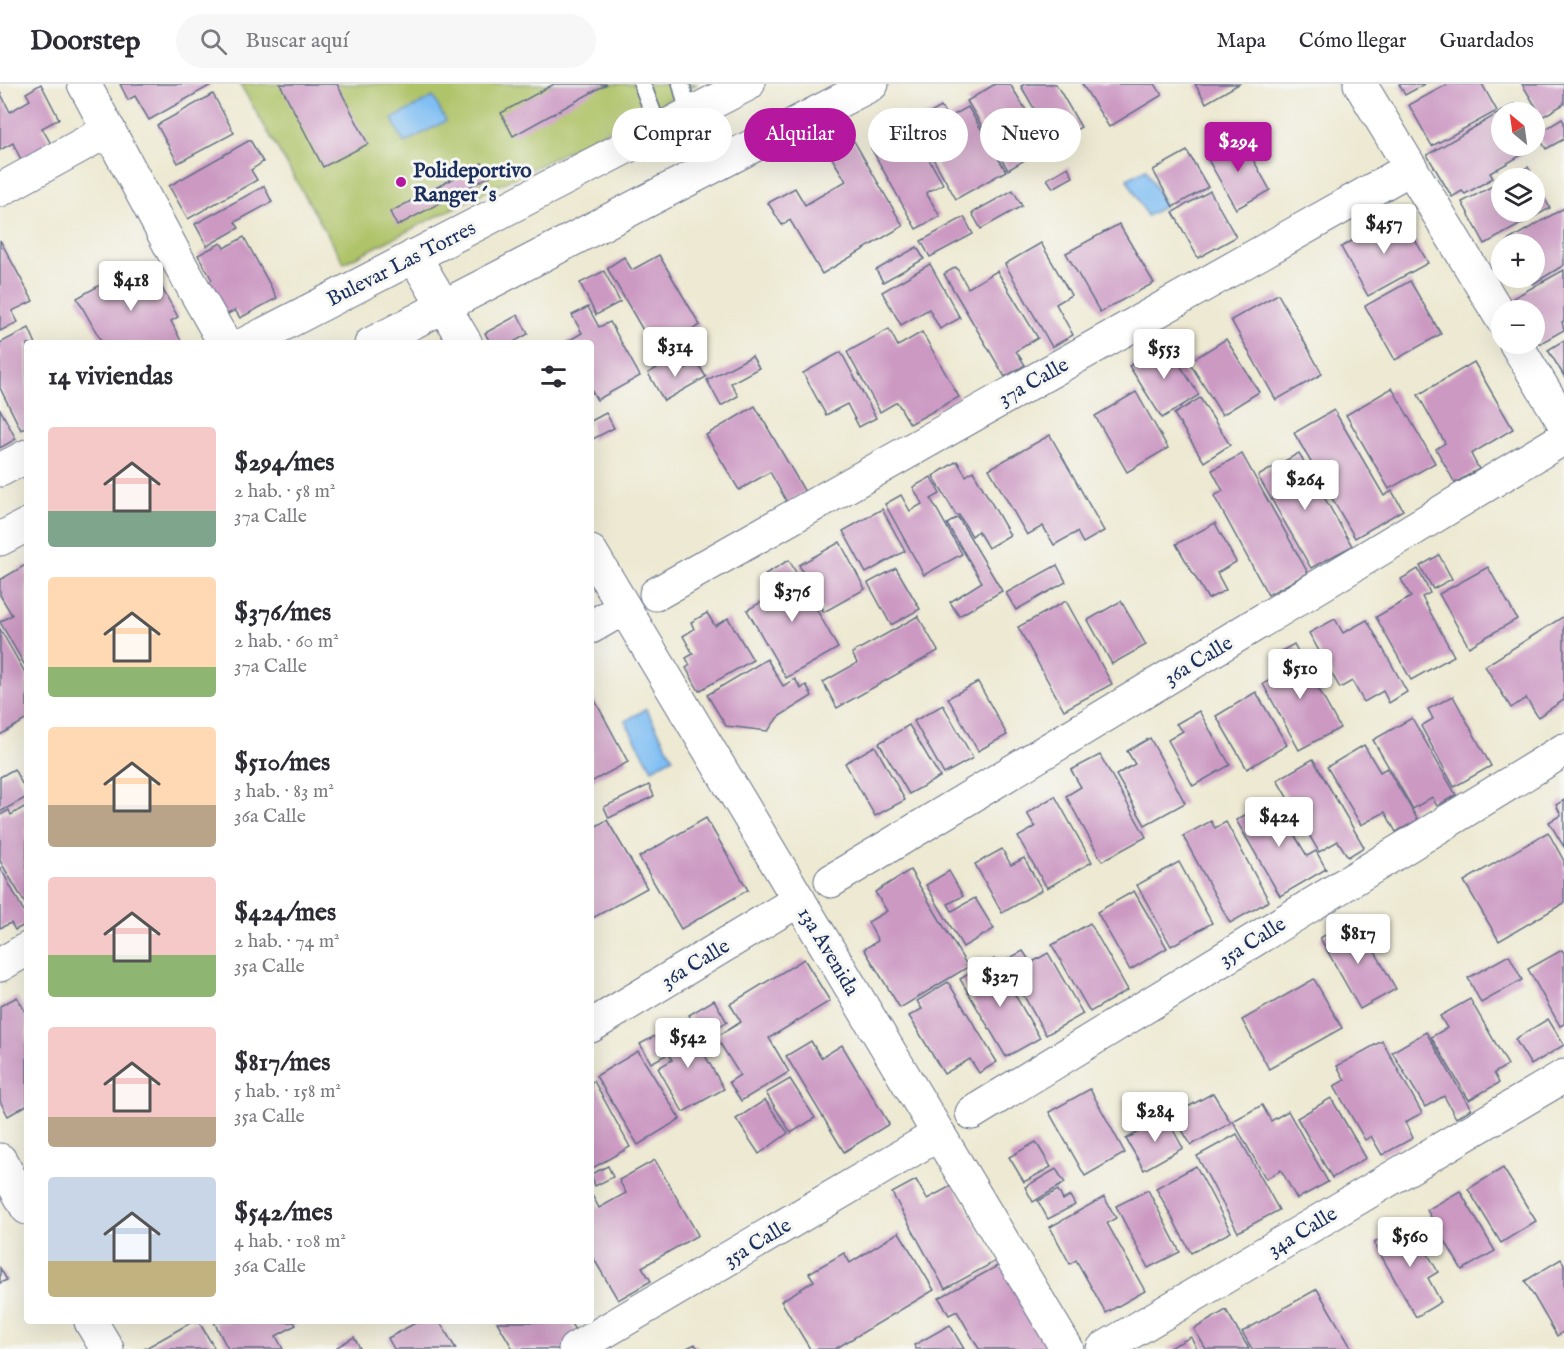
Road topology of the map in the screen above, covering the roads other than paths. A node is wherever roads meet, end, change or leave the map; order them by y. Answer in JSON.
{"nodes":[{"id":1,"x":84,"y":84,"type":"edge"},
{"id":2,"x":642,"y":84,"type":"edge"},
{"id":3,"x":748,"y":84,"type":"edge"},
{"id":4,"x":872,"y":84,"type":"edge"},
{"id":5,"x":1360,"y":84,"type":"edge"},
{"id":6,"x":685,"y":99,"type":"edge"},
{"id":7,"x":651,"y":108,"type":"edge"},
{"id":8,"x":109,"y":130,"type":"junction"},
{"id":9,"x":612,"y":155,"type":"edge"},
{"id":10,"x":1411,"y":168,"type":"junction"},
{"id":11,"x":0,"y":190,"type":"edge"},
{"id":12,"x":414,"y":256,"type":"junction"},
{"id":13,"x":1491,"y":301,"type":"edge"},
{"id":14,"x":443,"y":305,"type":"junction"},
{"id":15,"x":223,"y":340,"type":"edge"},
{"id":16,"x":253,"y":340,"type":"edge"},
{"id":17,"x":378,"y":340,"type":"edge"},
{"id":18,"x":464,"y":340,"type":"edge"},
{"id":19,"x":1522,"y":354,"type":"edge"},
{"id":20,"x":1564,"y":423,"type":"edge"},
{"id":21,"x":1564,"y":438,"type":"edge"},
{"id":22,"x":24,"y":458,"type":"edge"},
{"id":23,"x":0,"y":470,"type":"edge"},
{"id":24,"x":24,"y":527,"type":"edge"},
{"id":25,"x":0,"y":539,"type":"edge"},
{"id":26,"x":594,"y":557,"type":"edge"},
{"id":27,"x":656,"y":594,"type":"dead end"},
{"id":28,"x":624,"y":608,"type":"junction"},
{"id":29,"x":594,"y":625,"type":"edge"},
{"id":30,"x":1564,"y":750,"type":"edge"},
{"id":31,"x":831,"y":881,"type":"dead end"},
{"id":32,"x":799,"y":900,"type":"junction"},
{"id":33,"x":24,"y":951,"type":"edge"},
{"id":34,"x":0,"y":965,"type":"edge"},
{"id":35,"x":594,"y":1024,"type":"edge"},
{"id":36,"x":1564,"y":1076,"type":"edge"},
{"id":37,"x":972,"y":1113,"type":"dead end"},
{"id":38,"x":939,"y":1134,"type":"junction"},
{"id":39,"x":0,"y":1160,"type":"edge"},
{"id":40,"x":24,"y":1203,"type":"edge"},
{"id":41,"x":575,"y":1349,"type":"edge"},
{"id":42,"x":1067,"y":1349,"type":"edge"},
{"id":43,"x":1103,"y":1349,"type":"edge"}],
"edges":[{"from":1,"to":8,"type":"street"},
{"from":2,"to":7,"type":"lane"},
{"from":3,"to":6,"type":"street","name":"Bulevar Las Torres"},
{"from":4,"to":14,"type":"street"},
{"from":5,"to":10,"type":"street"},
{"from":8,"to":11,"type":"street"},
{"from":8,"to":15,"type":"street"},
{"from":9,"to":12,"type":"street","name":"Bulevar Las Torres"},
{"from":10,"to":13,"type":"street"},
{"from":10,"to":27,"type":"street","name":"37a Calle"},
{"from":12,"to":14,"type":"street"},
{"from":12,"to":16,"type":"street","name":"Bulevar Las Torres"},
{"from":14,"to":17,"type":"street"},
{"from":14,"to":18,"type":"street"},
{"from":19,"to":20,"type":"street"},
{"from":21,"to":31,"type":"street","name":"36a Calle"},
{"from":22,"to":23,"type":"street"},
{"from":24,"to":25,"type":"street"},
{"from":26,"to":28,"type":"street","name":"13a Avenida"},
{"from":28,"to":29,"type":"street"},
{"from":28,"to":32,"type":"street","name":"13a Avenida"},
{"from":30,"to":37,"type":"street","name":"35a Calle"},
{"from":32,"to":35,"type":"street","name":"36a Calle"},
{"from":32,"to":38,"type":"street","name":"13a Avenida"},
{"from":33,"to":34,"type":"street"},
{"from":36,"to":43,"type":"street","name":"34a Calle"},
{"from":38,"to":41,"type":"street","name":"35a Calle"},
{"from":38,"to":42,"type":"street","name":"13a Avenida"},
{"from":39,"to":40,"type":"street"}]}
